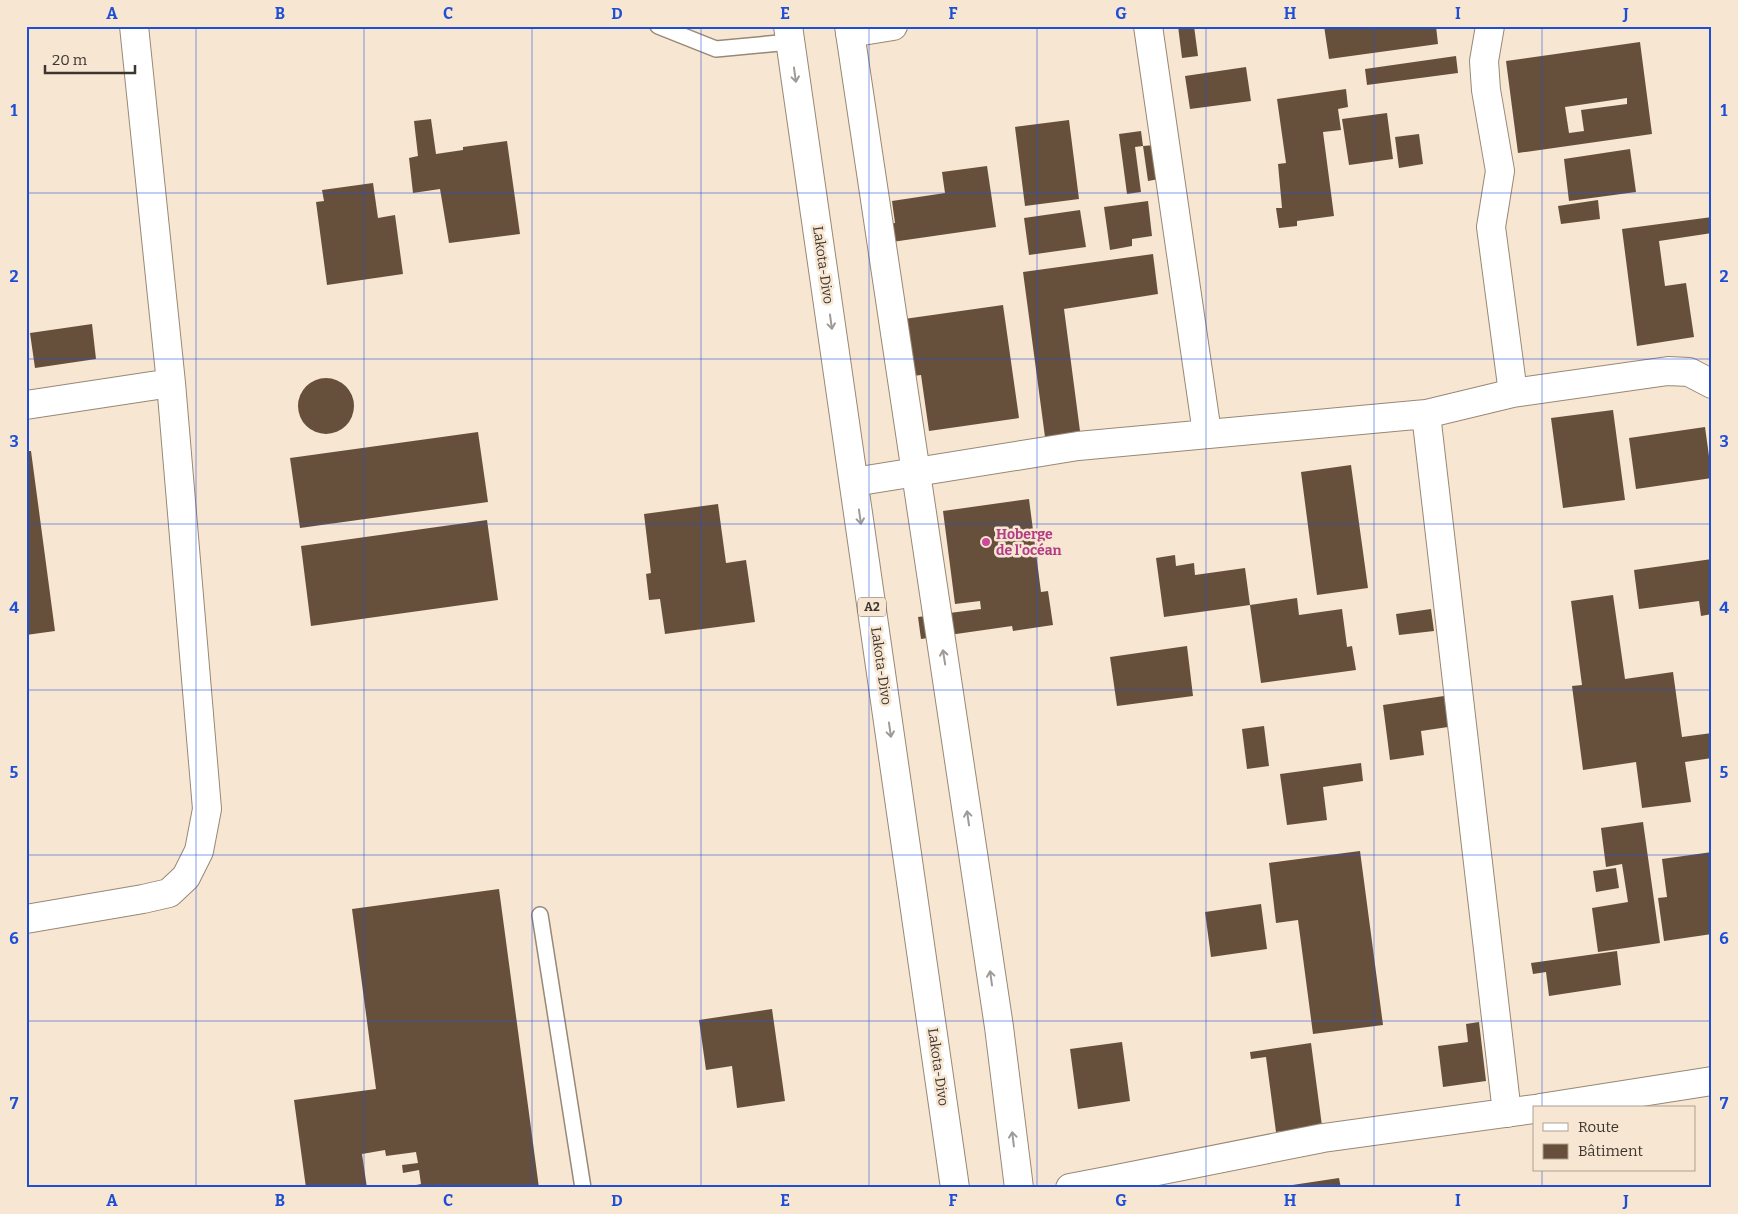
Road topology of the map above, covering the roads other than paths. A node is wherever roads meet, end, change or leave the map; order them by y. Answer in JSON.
{"nodes":[{"id":1,"x":134,"y":26,"type":"edge"},
{"id":2,"x":658,"y":26,"type":"edge"},
{"id":3,"x":893,"y":26,"type":"edge"},
{"id":4,"x":1148,"y":26,"type":"edge"},
{"id":5,"x":1490,"y":26,"type":"edge"},
{"id":6,"x":849,"y":30,"type":"edge"},
{"id":7,"x":789,"y":34,"type":"edge"},
{"id":8,"x":1704,"y":375,"type":"edge"},
{"id":9,"x":171,"y":383,"type":"junction"},
{"id":10,"x":1513,"y":393,"type":"junction"},
{"id":11,"x":26,"y":404,"type":"edge"},
{"id":12,"x":1426,"y":414,"type":"junction"},
{"id":13,"x":1208,"y":433,"type":"junction"},
{"id":14,"x":916,"y":472,"type":"junction"},
{"id":15,"x":854,"y":482,"type":"junction"},
{"id":16,"x":540,"y":915,"type":"dead end"},
{"id":17,"x":26,"y":919,"type":"edge"},
{"id":18,"x":1712,"y":1081,"type":"edge"},
{"id":19,"x":1553,"y":1106,"type":"edge"},
{"id":20,"x":1533,"y":1109,"type":"edge"},
{"id":21,"x":1507,"y":1113,"type":"junction"},
{"id":22,"x":1112,"y":1184,"type":"edge"},
{"id":23,"x":583,"y":1188,"type":"edge"},
{"id":24,"x":955,"y":1188,"type":"edge"},
{"id":25,"x":1019,"y":1188,"type":"edge"},
{"id":26,"x":1070,"y":1188,"type":"edge"}],
"edges":[{"from":1,"to":9,"type":"street"},
{"from":2,"to":7,"type":"lane"},
{"from":3,"to":6,"type":"street"},
{"from":4,"to":13,"type":"street"},
{"from":5,"to":10,"type":"street"},
{"from":6,"to":14,"type":"street"},
{"from":7,"to":15,"type":"street","name":"Lakota-Divo","number":"A2","one_way":true},
{"from":8,"to":10,"type":"street"},
{"from":9,"to":11,"type":"street"},
{"from":9,"to":17,"type":"street"},
{"from":10,"to":12,"type":"street"},
{"from":12,"to":13,"type":"street"},
{"from":12,"to":21,"type":"street"},
{"from":13,"to":14,"type":"street"},
{"from":14,"to":15,"type":"street"},
{"from":25,"to":14,"type":"street","one_way":true},
{"from":15,"to":24,"type":"street","name":"Lakota-Divo","number":"A2","one_way":true},
{"from":16,"to":23,"type":"lane"},
{"from":18,"to":19,"type":"street"},
{"from":20,"to":21,"type":"street"},
{"from":21,"to":22,"type":"street"},
{"from":22,"to":26,"type":"street"}]}
